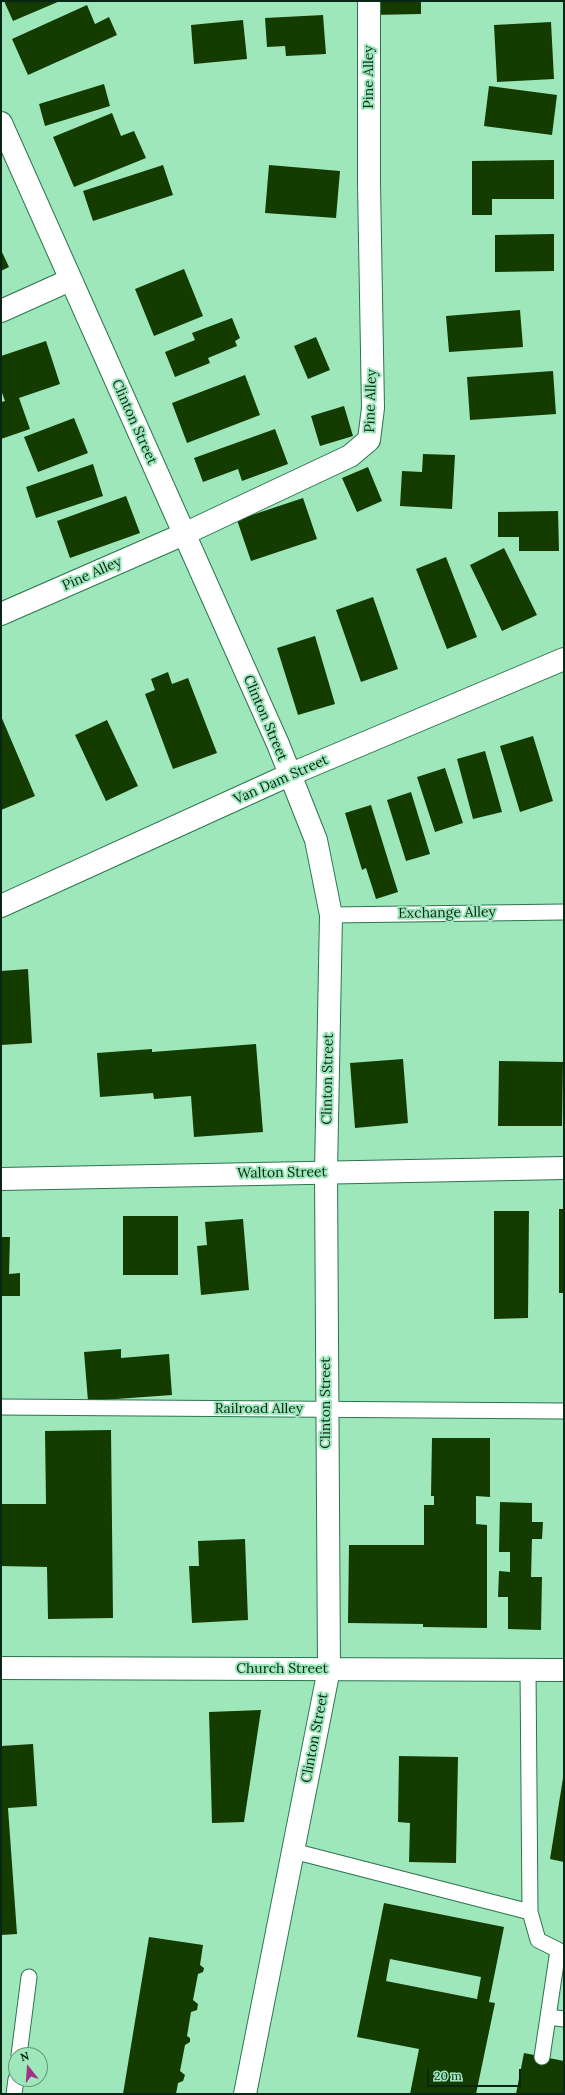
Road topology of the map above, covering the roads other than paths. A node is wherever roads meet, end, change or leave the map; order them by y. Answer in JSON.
{"nodes":[{"id":1,"x":369,"y":1,"type":"edge"},
{"id":2,"x":1,"y":123,"type":"edge"},
{"id":3,"x":70,"y":280,"type":"junction"},
{"id":4,"x":1,"y":311,"type":"edge"},
{"id":5,"x":184,"y":534,"type":"junction"},
{"id":6,"x":1,"y":614,"type":"edge"},
{"id":7,"x":564,"y":660,"type":"edge"},
{"id":8,"x":289,"y":775,"type":"junction"},
{"id":9,"x":1,"y":906,"type":"edge"},
{"id":10,"x":564,"y":912,"type":"edge"},
{"id":11,"x":331,"y":915,"type":"junction"},
{"id":12,"x":564,"y":1168,"type":"edge"},
{"id":13,"x":326,"y":1172,"type":"junction"},
{"id":14,"x":1,"y":1179,"type":"edge"},
{"id":15,"x":1,"y":1407,"type":"edge"},
{"id":16,"x":326,"y":1409,"type":"junction"},
{"id":17,"x":564,"y":1411,"type":"edge"},
{"id":18,"x":1,"y":1668,"type":"edge"},
{"id":19,"x":329,"y":1669,"type":"junction"},
{"id":20,"x":528,"y":1670,"type":"junction"},
{"id":21,"x":564,"y":1670,"type":"edge"},
{"id":22,"x":293,"y":1851,"type":"junction"},
{"id":23,"x":530,"y":1912,"type":"junction"},
{"id":24,"x":29,"y":1977,"type":"dead end"},
{"id":25,"x":548,"y":2017,"type":"junction"},
{"id":26,"x":564,"y":2019,"type":"edge"},
{"id":27,"x":20,"y":2047,"type":"edge"},
{"id":28,"x":542,"y":2057,"type":"dead end"},
{"id":29,"x":245,"y":2094,"type":"edge"}],
"edges":[{"from":1,"to":5,"type":"street","name":"Pine Alley"},
{"from":2,"to":3,"type":"street","name":"Clinton Street"},
{"from":3,"to":4,"type":"street"},
{"from":3,"to":5,"type":"street","name":"Clinton Street"},
{"from":5,"to":6,"type":"street","name":"Pine Alley"},
{"from":5,"to":8,"type":"street","name":"Clinton Street"},
{"from":7,"to":8,"type":"street","name":"Van Dam Street"},
{"from":8,"to":9,"type":"street","name":"Van Dam Street"},
{"from":8,"to":11,"type":"street","name":"Clinton Street"},
{"from":10,"to":11,"type":"lane","name":"Exchange Alley"},
{"from":11,"to":13,"type":"street","name":"Clinton Street"},
{"from":12,"to":13,"type":"street","name":"Walton Street"},
{"from":13,"to":14,"type":"street","name":"Walton Street"},
{"from":13,"to":16,"type":"street","name":"Clinton Street"},
{"from":15,"to":16,"type":"lane","name":"Railroad Alley"},
{"from":16,"to":17,"type":"lane","name":"Railroad Alley"},
{"from":16,"to":19,"type":"street","name":"Clinton Street"},
{"from":18,"to":19,"type":"street","name":"Church Street"},
{"from":19,"to":20,"type":"street","name":"Church Street"},
{"from":19,"to":22,"type":"street","name":"Clinton Street"},
{"from":20,"to":21,"type":"street","name":"Church Street"},
{"from":20,"to":23,"type":"lane"},
{"from":22,"to":23,"type":"lane"},
{"from":22,"to":29,"type":"street","name":"Clinton Street"},
{"from":23,"to":25,"type":"lane"},
{"from":24,"to":27,"type":"lane"},
{"from":25,"to":26,"type":"lane"},
{"from":25,"to":28,"type":"lane"}]}
